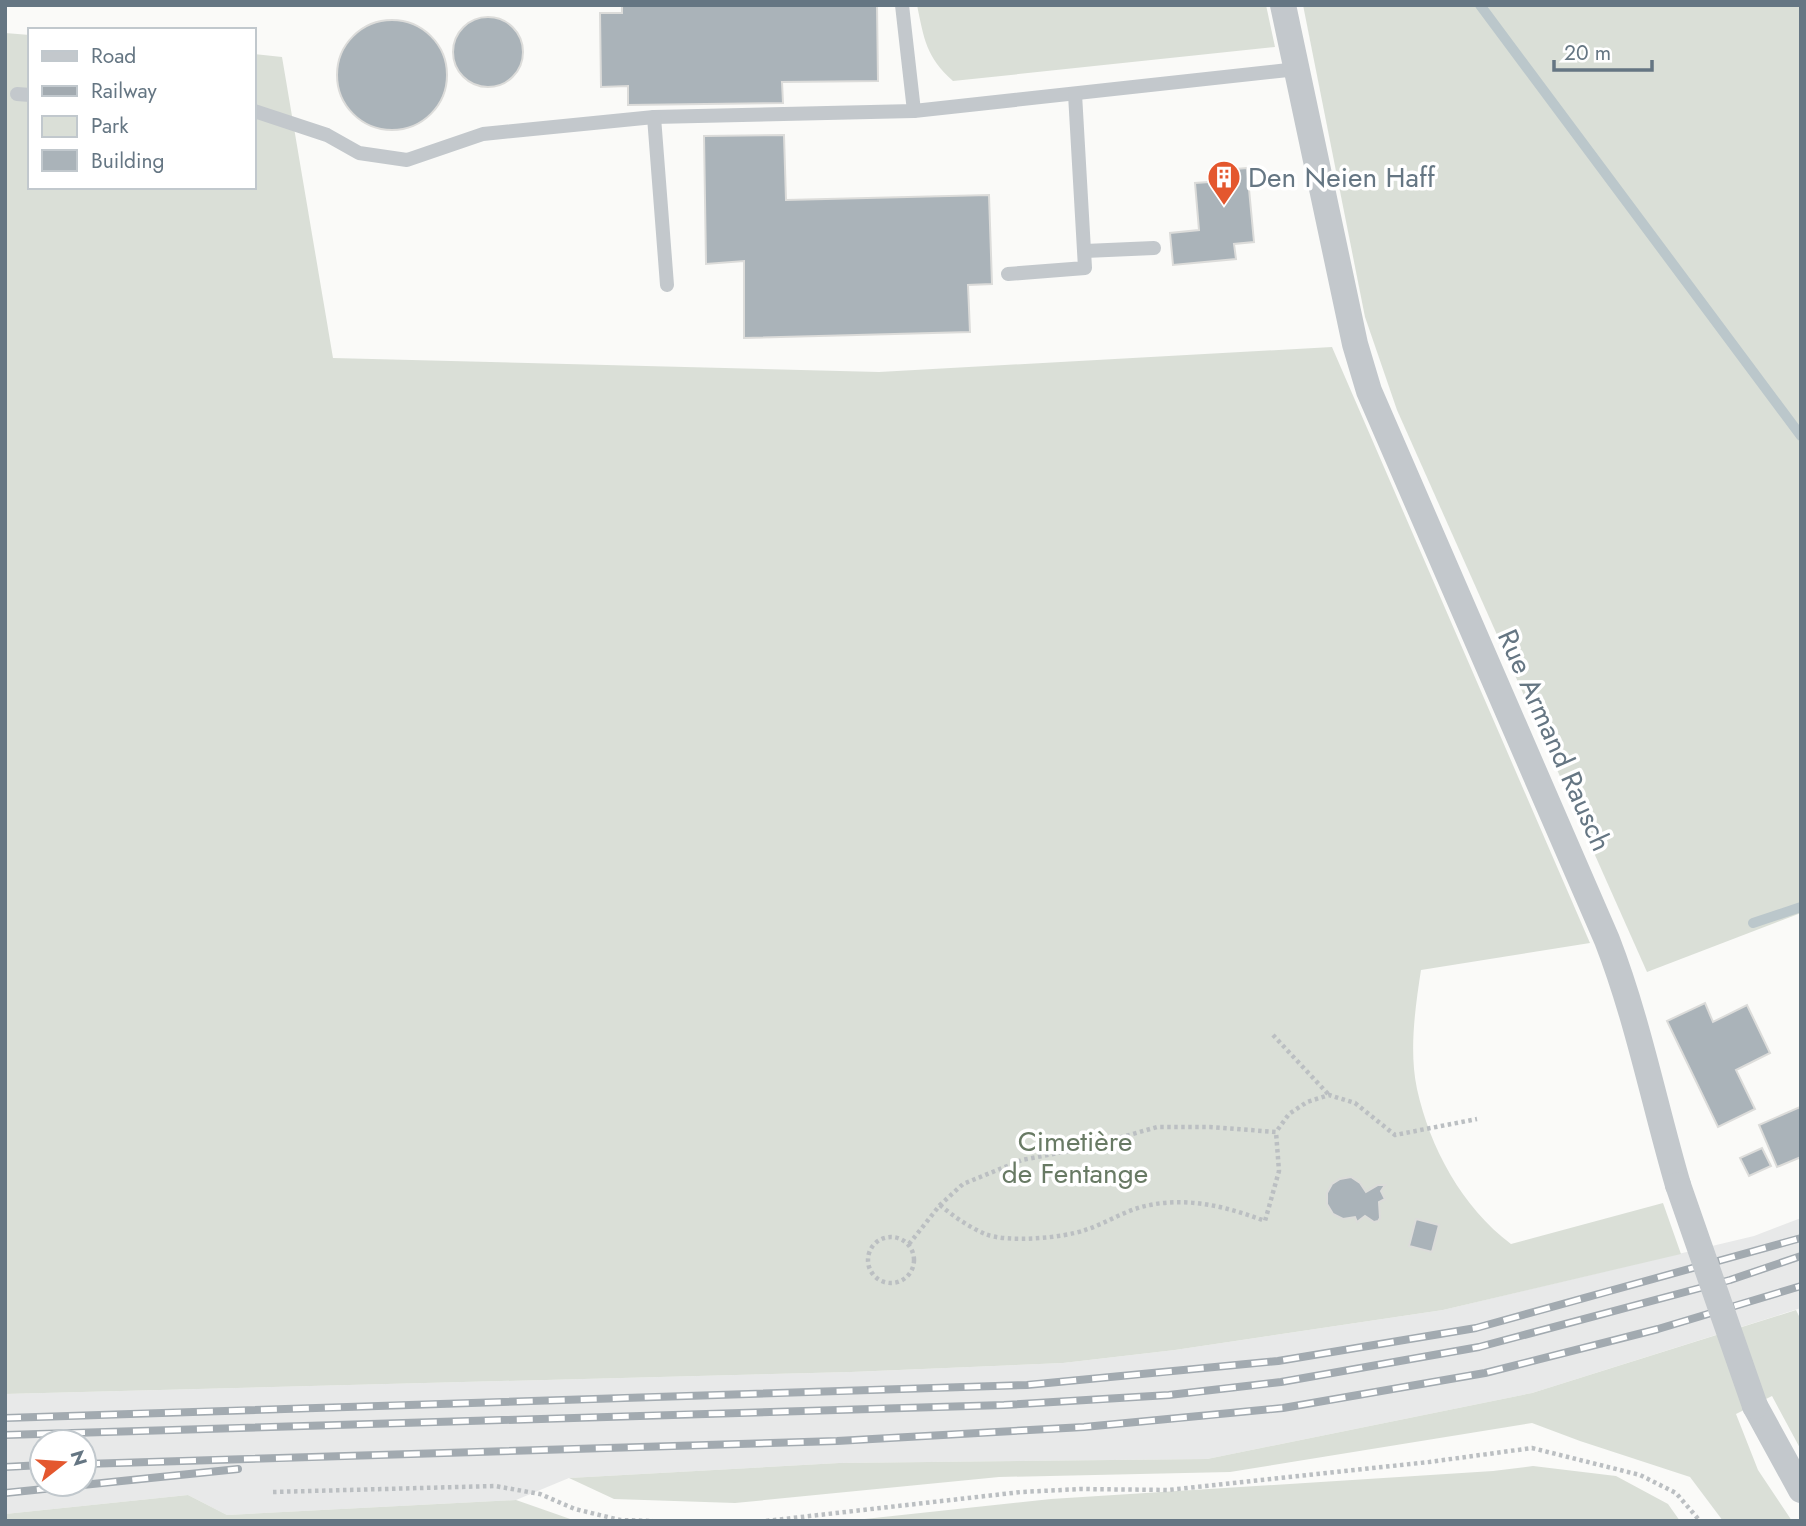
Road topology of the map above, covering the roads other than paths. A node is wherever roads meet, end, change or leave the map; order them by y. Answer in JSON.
{"nodes":[{"id":1,"x":902,"y":5,"type":"edge"},
{"id":2,"x":1283,"y":5,"type":"edge"},
{"id":3,"x":1297,"y":69,"type":"junction"},
{"id":4,"x":1075,"y":94,"type":"junction"},
{"id":5,"x":914,"y":111,"type":"junction"},
{"id":6,"x":256,"y":112,"type":"edge"},
{"id":7,"x":654,"y":117,"type":"junction"},
{"id":8,"x":1154,"y":248,"type":"dead end"},
{"id":9,"x":1085,"y":251,"type":"junction"},
{"id":10,"x":1008,"y":274,"type":"dead end"},
{"id":11,"x":667,"y":285,"type":"dead end"},
{"id":12,"x":1801,"y":1490,"type":"edge"}],
"edges":[{"from":1,"to":5,"type":"lane"},
{"from":2,"to":3,"type":"street","name":"Rue Armand Rausch"},
{"from":3,"to":4,"type":"lane"},
{"from":3,"to":12,"type":"street","name":"Rue Armand Rausch","bridge":true},
{"from":4,"to":5,"type":"lane"},
{"from":4,"to":9,"type":"lane"},
{"from":5,"to":7,"type":"lane"},
{"from":6,"to":7,"type":"lane"},
{"from":7,"to":11,"type":"lane"},
{"from":8,"to":9,"type":"lane"},
{"from":9,"to":10,"type":"lane"}]}
